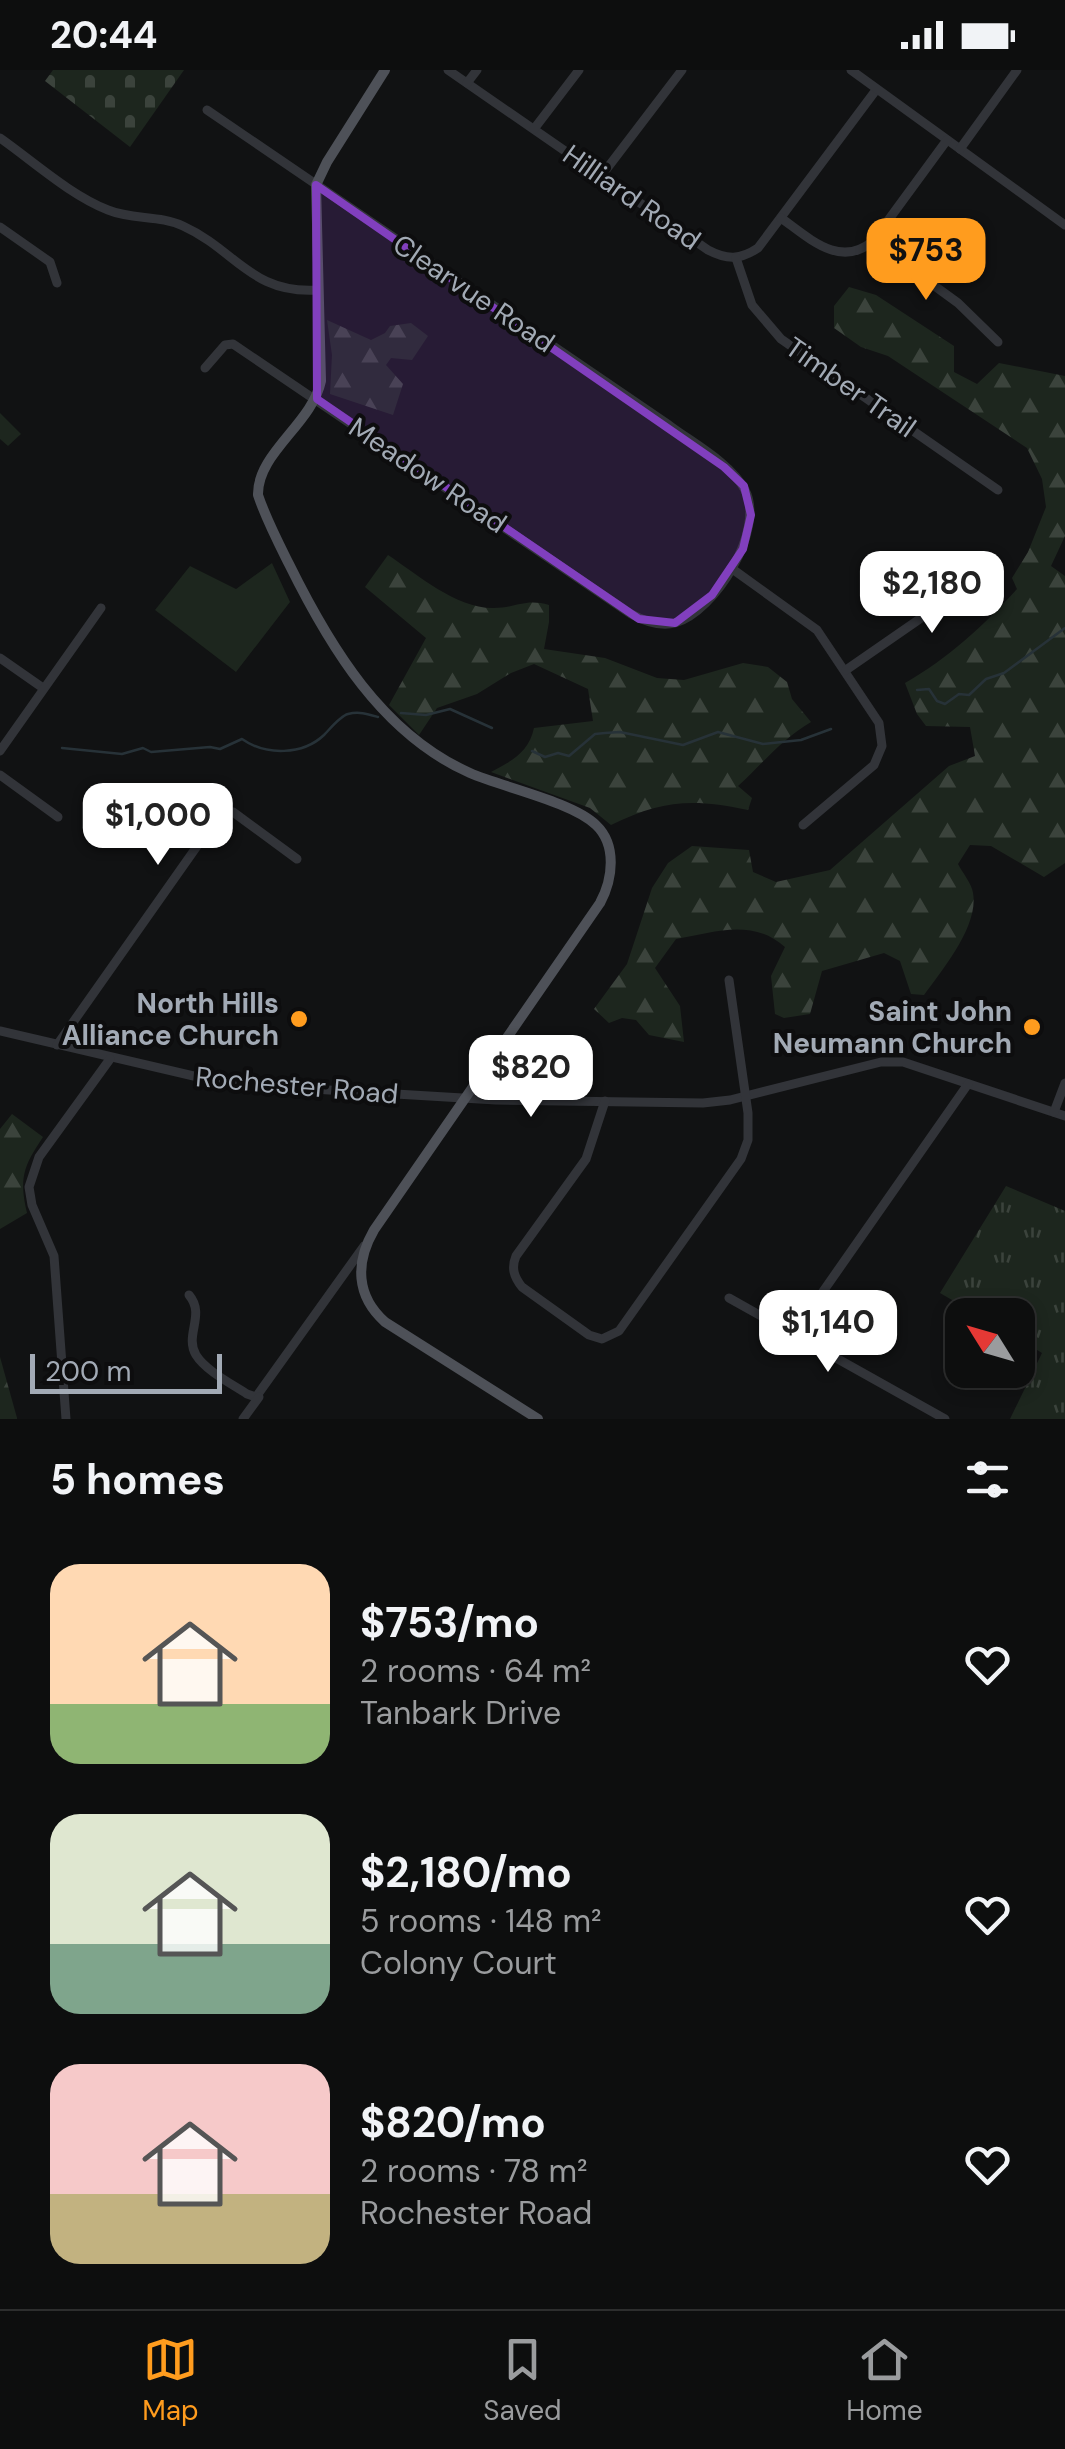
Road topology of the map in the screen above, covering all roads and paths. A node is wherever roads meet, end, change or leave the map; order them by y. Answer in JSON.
{"nodes":[{"id":1,"x":385,"y":70,"type":"edge"},
{"id":2,"x":448,"y":70,"type":"edge"},
{"id":3,"x":477,"y":70,"type":"edge"},
{"id":4,"x":578,"y":70,"type":"edge"},
{"id":5,"x":682,"y":70,"type":"edge"},
{"id":6,"x":851,"y":70,"type":"edge"},
{"id":7,"x":1017,"y":70,"type":"edge"},
{"id":8,"x":467,"y":83,"type":"junction"},
{"id":9,"x":876,"y":90,"type":"junction"},
{"id":10,"x":208,"y":110,"type":"dead end"},
{"id":11,"x":534,"y":129,"type":"junction"},
{"id":12,"x":0,"y":138,"type":"edge"},
{"id":13,"x":947,"y":140,"type":"junction"},
{"id":14,"x":960,"y":150,"type":"junction"},
{"id":15,"x":602,"y":176,"type":"junction"},
{"id":16,"x":316,"y":185,"type":"junction"},
{"id":17,"x":781,"y":218,"type":"junction"},
{"id":18,"x":1065,"y":224,"type":"edge"},
{"id":19,"x":0,"y":227,"type":"edge"},
{"id":20,"x":872,"y":241,"type":"junction"},
{"id":21,"x":736,"y":258,"type":"junction"},
{"id":22,"x":57,"y":282,"type":"dead end"},
{"id":23,"x":318,"y":290,"type":"junction"},
{"id":24,"x":998,"y":342,"type":"dead end"},
{"id":25,"x":205,"y":368,"type":"dead end"},
{"id":26,"x":317,"y":398,"type":"junction"},
{"id":27,"x":998,"y":490,"type":"dead end"},
{"id":28,"x":917,"y":563,"type":"dead end"},
{"id":29,"x":731,"y":568,"type":"junction"},
{"id":30,"x":100,"y":608,"type":"dead end"},
{"id":31,"x":0,"y":658,"type":"edge"},
{"id":32,"x":846,"y":670,"type":"junction"},
{"id":33,"x":43,"y":688,"type":"junction"},
{"id":34,"x":0,"y":751,"type":"edge"},
{"id":35,"x":0,"y":775,"type":"edge"},
{"id":36,"x":58,"y":816,"type":"dead end"},
{"id":37,"x":803,"y":826,"type":"dead end"},
{"id":38,"x":297,"y":859,"type":"dead end"},
{"id":39,"x":729,"y":980,"type":"dead end"},
{"id":40,"x":0,"y":1030,"type":"edge"},
{"id":41,"x":57,"y":1045,"type":"junction"},
{"id":42,"x":110,"y":1059,"type":"junction"},
{"id":43,"x":1065,"y":1083,"type":"edge"},
{"id":44,"x":968,"y":1084,"type":"junction"},
{"id":45,"x":745,"y":1096,"type":"junction"},
{"id":46,"x":468,"y":1098,"type":"junction"},
{"id":47,"x":605,"y":1102,"type":"junction"},
{"id":48,"x":1054,"y":1112,"type":"junction"},
{"id":49,"x":1065,"y":1116,"type":"edge"},
{"id":50,"x":369,"y":1240,"type":"junction"},
{"id":51,"x":360,"y":1270,"type":"junction"},
{"id":52,"x":332,"y":1290,"type":"junction"},
{"id":53,"x":189,"y":1295,"type":"dead end"},
{"id":54,"x":730,"y":1298,"type":"dead end"},
{"id":55,"x":794,"y":1333,"type":"junction"},
{"id":56,"x":260,"y":1394,"type":"junction"},
{"id":57,"x":66,"y":1419,"type":"edge"},
{"id":58,"x":243,"y":1419,"type":"edge"},
{"id":59,"x":538,"y":1419,"type":"edge"},
{"id":60,"x":945,"y":1419,"type":"edge"}],
"edges":[{"from":1,"to":16,"type":"main road"},
{"from":2,"to":8,"type":"street","name":"Hilliard Road"},
{"from":3,"to":8,"type":"street"},
{"from":4,"to":11,"type":"street"},
{"from":5,"to":15,"type":"street"},
{"from":6,"to":9,"type":"street"},
{"from":7,"to":14,"type":"street"},
{"from":8,"to":11,"type":"street","name":"Hilliard Road"},
{"from":9,"to":13,"type":"street"},
{"from":9,"to":17,"type":"street","name":"Hilliard Road"},
{"from":10,"to":16,"type":"street","name":"Clearvue Road"},
{"from":11,"to":15,"type":"street","name":"Hilliard Road"},
{"from":12,"to":23,"type":"street"},
{"from":13,"to":14,"type":"street"},
{"from":13,"to":20,"type":"street"},
{"from":14,"to":18,"type":"street"},
{"from":15,"to":21,"type":"street","name":"Hilliard Road"},
{"from":16,"to":23,"type":"main road"},
{"from":16,"to":29,"type":"street","name":"Clearvue Road"},
{"from":17,"to":20,"type":"street"},
{"from":17,"to":21,"type":"street","name":"Hilliard Road"},
{"from":19,"to":22,"type":"street"},
{"from":20,"to":24,"type":"street"},
{"from":21,"to":27,"type":"street","name":"Timber Trail"},
{"from":23,"to":26,"type":"main road"},
{"from":25,"to":26,"type":"street","name":"Meadow Road"},
{"from":26,"to":29,"type":"street","name":"Meadow Road"},
{"from":26,"to":46,"type":"main road"},
{"from":28,"to":32,"type":"street"},
{"from":29,"to":32,"type":"street"},
{"from":30,"to":33,"type":"street"},
{"from":31,"to":33,"type":"street"},
{"from":32,"to":37,"type":"street"},
{"from":33,"to":34,"type":"street"},
{"from":35,"to":36,"type":"street"},
{"from":38,"to":41,"type":"street"},
{"from":39,"to":45,"type":"street"},
{"from":40,"to":41,"type":"street","name":"Rochester Road"},
{"from":41,"to":42,"type":"street","name":"Rochester Road"},
{"from":42,"to":46,"type":"street","name":"Rochester Road"},
{"from":42,"to":57,"type":"street"},
{"from":43,"to":48,"type":"street"},
{"from":44,"to":45,"type":"street","name":"Rochester Road"},
{"from":44,"to":48,"type":"street","name":"Rochester Road"},
{"from":44,"to":55,"type":"street"},
{"from":45,"to":47,"type":"street","name":"Rochester Road"},
{"from":45,"to":47,"type":"street"},
{"from":46,"to":47,"type":"street","name":"Rochester Road"},
{"from":46,"to":50,"type":"main road"},
{"from":48,"to":49,"type":"street","name":"Rochester Road"},
{"from":50,"to":51,"type":"main road"},
{"from":50,"to":52,"type":"street"},
{"from":51,"to":52,"type":"street"},
{"from":51,"to":59,"type":"main road"},
{"from":52,"to":56,"type":"street"},
{"from":53,"to":56,"type":"street"},
{"from":54,"to":55,"type":"street"},
{"from":55,"to":60,"type":"street"},
{"from":56,"to":58,"type":"street"}]}
